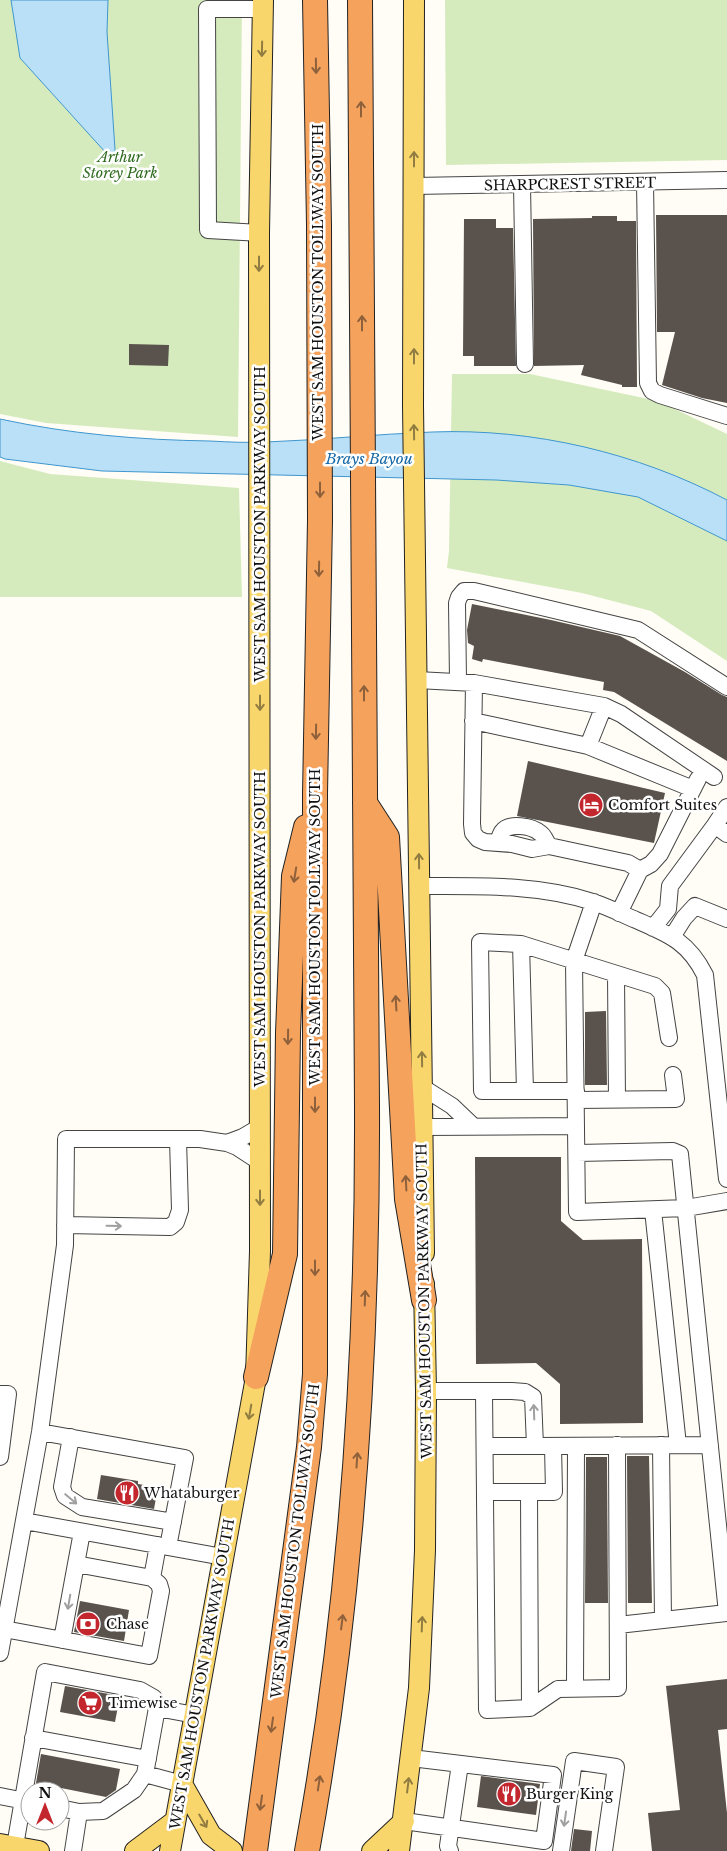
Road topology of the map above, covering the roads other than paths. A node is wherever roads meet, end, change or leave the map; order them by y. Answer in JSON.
{"nodes":[{"id":1,"x":315,"y":0,"type":"edge"},
{"id":2,"x":360,"y":0,"type":"edge"},
{"id":3,"x":414,"y":0,"type":"edge"},
{"id":4,"x":215,"y":5,"type":"edge"},
{"id":5,"x":263,"y":5,"type":"edge"},
{"id":6,"x":727,"y":180,"type":"edge"},
{"id":7,"x":645,"y":182,"type":"junction"},
{"id":8,"x":522,"y":184,"type":"junction"},
{"id":9,"x":414,"y":186,"type":"junction"},
{"id":10,"x":259,"y":233,"type":"junction"},
{"id":11,"x":525,"y":364,"type":"dead end"},
{"id":12,"x":727,"y":416,"type":"edge"},
{"id":13,"x":417,"y":680,"type":"junction"},
{"id":14,"x":466,"y":682,"type":"junction"},
{"id":15,"x":727,"y":688,"type":"edge"},
{"id":16,"x":604,"y":706,"type":"junction"},
{"id":17,"x":473,"y":721,"type":"junction"},
{"id":18,"x":588,"y":746,"type":"junction"},
{"id":19,"x":693,"y":789,"type":"junction"},
{"id":20,"x":315,"y":794,"type":"junction"},
{"id":21,"x":365,"y":803,"type":"junction"},
{"id":22,"x":727,"y":807,"type":"edge"},
{"id":23,"x":721,"y":830,"type":"edge"},
{"id":24,"x":640,"y":870,"type":"junction"},
{"id":25,"x":420,"y":886,"type":"junction"},
{"id":26,"x":594,"y":902,"type":"junction"},
{"id":27,"x":619,"y":913,"type":"junction"},
{"id":28,"x":727,"y":920,"type":"edge"},
{"id":29,"x":653,"y":928,"type":"junction"},
{"id":30,"x":672,"y":938,"type":"junction"},
{"id":31,"x":521,"y":944,"type":"junction"},
{"id":32,"x":574,"y":961,"type":"junction"},
{"id":33,"x":616,"y":974,"type":"junction"},
{"id":34,"x":668,"y":1038,"type":"dead end"},
{"id":35,"x":673,"y":1075,"type":"dead end"},
{"id":36,"x":422,"y":1087,"type":"junction"},
{"id":37,"x":525,"y":1091,"type":"junction"},
{"id":38,"x":576,"y":1095,"type":"junction"},
{"id":39,"x":616,"y":1100,"type":"junction"},
{"id":40,"x":474,"y":1126,"type":"junction"},
{"id":41,"x":576,"y":1126,"type":"junction"},
{"id":42,"x":260,"y":1127,"type":"junction"},
{"id":43,"x":422,"y":1127,"type":"junction"},
{"id":44,"x":178,"y":1139,"type":"junction"},
{"id":45,"x":226,"y":1143,"type":"junction"},
{"id":46,"x":577,"y":1153,"type":"junction"},
{"id":47,"x":260,"y":1162,"type":"junction"},
{"id":48,"x":727,"y":1179,"type":"edge"},
{"id":49,"x":727,"y":1201,"type":"edge"},
{"id":50,"x":686,"y":1208,"type":"junction"},
{"id":51,"x":653,"y":1210,"type":"junction"},
{"id":52,"x":65,"y":1225,"type":"junction"},
{"id":53,"x":424,"y":1300,"type":"junction"},
{"id":54,"x":256,"y":1377,"type":"junction"},
{"id":55,"x":426,"y":1390,"type":"junction"},
{"id":56,"x":484,"y":1390,"type":"junction"},
{"id":57,"x":0,"y":1394,"type":"edge"},
{"id":58,"x":40,"y":1432,"type":"junction"},
{"id":59,"x":71,"y":1437,"type":"junction"},
{"id":60,"x":661,"y":1445,"type":"junction"},
{"id":61,"x":678,"y":1445,"type":"junction"},
{"id":62,"x":710,"y":1445,"type":"junction"},
{"id":63,"x":485,"y":1446,"type":"junction"},
{"id":64,"x":535,"y":1446,"type":"junction"},
{"id":65,"x":553,"y":1446,"type":"junction"},
{"id":66,"x":576,"y":1446,"type":"junction"},
{"id":67,"x":617,"y":1446,"type":"junction"},
{"id":68,"x":0,"y":1457,"type":"edge"},
{"id":69,"x":485,"y":1492,"type":"junction"},
{"id":70,"x":529,"y":1492,"type":"junction"},
{"id":71,"x":24,"y":1521,"type":"junction"},
{"id":72,"x":173,"y":1522,"type":"junction"},
{"id":73,"x":82,"y":1532,"type":"junction"},
{"id":74,"x":163,"y":1546,"type":"junction"},
{"id":75,"x":223,"y":1557,"type":"junction"},
{"id":76,"x":76,"y":1564,"type":"junction"},
{"id":77,"x":8,"y":1570,"type":"edge"},
{"id":78,"x":152,"y":1578,"type":"junction"},
{"id":79,"x":663,"y":1620,"type":"junction"},
{"id":80,"x":4,"y":1621,"type":"edge"},
{"id":81,"x":618,"y":1625,"type":"junction"},
{"id":82,"x":62,"y":1640,"type":"junction"},
{"id":83,"x":0,"y":1653,"type":"edge"},
{"id":84,"x":575,"y":1689,"type":"junction"},
{"id":85,"x":157,"y":1708,"type":"junction"},
{"id":86,"x":530,"y":1708,"type":"junction"},
{"id":87,"x":194,"y":1715,"type":"junction"},
{"id":88,"x":33,"y":1738,"type":"junction"},
{"id":89,"x":411,"y":1758,"type":"junction"},
{"id":90,"x":460,"y":1764,"type":"junction"},
{"id":91,"x":146,"y":1767,"type":"junction"},
{"id":92,"x":28,"y":1781,"type":"edge"},
{"id":93,"x":182,"y":1784,"type":"junction"},
{"id":94,"x":0,"y":1796,"type":"edge"},
{"id":95,"x":20,"y":1801,"type":"edge"},
{"id":96,"x":70,"y":1810,"type":"edge"},
{"id":97,"x":79,"y":1812,"type":"junction"},
{"id":98,"x":20,"y":1816,"type":"edge"},
{"id":99,"x":175,"y":1820,"type":"junction"},
{"id":100,"x":451,"y":1828,"type":"junction"},
{"id":101,"x":402,"y":1840,"type":"edge"},
{"id":102,"x":309,"y":1841,"type":"edge"},
{"id":103,"x":7,"y":1845,"type":"edge"},
{"id":104,"x":543,"y":1846,"type":"edge"},
{"id":105,"x":39,"y":1851,"type":"edge"},
{"id":106,"x":73,"y":1851,"type":"edge"},
{"id":107,"x":135,"y":1851,"type":"edge"},
{"id":108,"x":170,"y":1851,"type":"edge"},
{"id":109,"x":232,"y":1851,"type":"edge"},
{"id":110,"x":254,"y":1851,"type":"edge"},
{"id":111,"x":372,"y":1851,"type":"edge"},
{"id":112,"x":450,"y":1851,"type":"edge"},
{"id":113,"x":561,"y":1851,"type":"edge"},
{"id":114,"x":604,"y":1851,"type":"edge"}],
"edges":[{"from":1,"to":20,"type":"highway","name":"WEST SAM HOUSTON TOLLWAY SOUTH","one_way":true},
{"from":21,"to":2,"type":"highway","one_way":true},
{"from":9,"to":3,"type":"main road","name":"WEST SAM HOUSTON PARKWAY SOUTH","one_way":true},
{"from":4,"to":5,"type":"street"},
{"from":4,"to":10,"type":"street"},
{"from":5,"to":10,"type":"main road","name":"WEST SAM HOUSTON PARKWAY SOUTH","one_way":true},
{"from":6,"to":7,"type":"street","name":"SHARPCREST STREET"},
{"from":7,"to":8,"type":"street","name":"SHARPCREST STREET"},
{"from":7,"to":12,"type":"street"},
{"from":8,"to":9,"type":"street","name":"SHARPCREST STREET"},
{"from":8,"to":11,"type":"street"},
{"from":13,"to":9,"type":"main road","name":"WEST SAM HOUSTON PARKWAY SOUTH","one_way":true},
{"from":10,"to":42,"type":"main road","name":"WEST SAM HOUSTON PARKWAY SOUTH","one_way":true},
{"from":13,"to":14,"type":"street"},
{"from":25,"to":13,"type":"main road","name":"WEST SAM HOUSTON PARKWAY SOUTH","one_way":true},
{"from":14,"to":15,"type":"street"},
{"from":14,"to":16,"type":"street"},
{"from":14,"to":17,"type":"street"},
{"from":16,"to":18,"type":"street"},
{"from":16,"to":19,"type":"street"},
{"from":17,"to":18,"type":"street"},
{"from":17,"to":24,"type":"street"},
{"from":18,"to":19,"type":"street"},
{"from":19,"to":24,"type":"street"},
{"from":20,"to":54,"type":"highway","one_way":true},
{"from":20,"to":110,"type":"highway","name":"WEST SAM HOUSTON TOLLWAY SOUTH","one_way":true},
{"from":53,"to":21,"type":"highway","one_way":true},
{"from":102,"to":21,"type":"highway","one_way":true},
{"from":22,"to":23,"type":"street"},
{"from":23,"to":29,"type":"street"},
{"from":24,"to":27,"type":"street"},
{"from":25,"to":26,"type":"street"},
{"from":36,"to":25,"type":"main road","name":"WEST SAM HOUSTON PARKWAY SOUTH","one_way":true},
{"from":26,"to":27,"type":"street"},
{"from":26,"to":32,"type":"street"},
{"from":27,"to":29,"type":"street"},
{"from":28,"to":30,"type":"street"},
{"from":29,"to":30,"type":"street"},
{"from":30,"to":48,"type":"street"},
{"from":31,"to":32,"type":"street"},
{"from":31,"to":37,"type":"street"},
{"from":31,"to":37,"type":"street"},
{"from":32,"to":33,"type":"street"},
{"from":32,"to":38,"type":"street"},
{"from":33,"to":34,"type":"street"},
{"from":33,"to":39,"type":"street"},
{"from":35,"to":39,"type":"street"},
{"from":36,"to":40,"type":"street"},
{"from":36,"to":43,"type":"main road","name":"WEST SAM HOUSTON PARKWAY SOUTH"},
{"from":37,"to":38,"type":"street"},
{"from":38,"to":39,"type":"street"},
{"from":38,"to":41,"type":"street"},
{"from":40,"to":41,"type":"street"},
{"from":40,"to":43,"type":"street"},
{"from":41,"to":46,"type":"street"},
{"from":42,"to":45,"type":"street"},
{"from":42,"to":47,"type":"main road","name":"WEST SAM HOUSTON PARKWAY SOUTH"},
{"from":43,"to":53,"type":"main road","name":"WEST SAM HOUSTON PARKWAY SOUTH"},
{"from":44,"to":45,"type":"street"},
{"from":52,"to":44,"type":"street","one_way":true},
{"from":44,"to":52,"type":"street"},
{"from":45,"to":47,"type":"street"},
{"from":46,"to":50,"type":"street"},
{"from":46,"to":51,"type":"street"},
{"from":47,"to":54,"type":"main road","name":"WEST SAM HOUSTON PARKWAY SOUTH","one_way":true},
{"from":49,"to":50,"type":"street"},
{"from":50,"to":51,"type":"street"},
{"from":50,"to":62,"type":"street"},
{"from":51,"to":61,"type":"street"},
{"from":52,"to":58,"type":"street"},
{"from":53,"to":55,"type":"main road","name":"WEST SAM HOUSTON PARKWAY SOUTH"},
{"from":54,"to":75,"type":"main road","name":"WEST SAM HOUSTON PARKWAY SOUTH","one_way":true},
{"from":55,"to":56,"type":"street"},
{"from":89,"to":55,"type":"main road","name":"WEST SAM HOUSTON PARKWAY SOUTH","one_way":true},
{"from":56,"to":63,"type":"street"},
{"from":64,"to":56,"type":"street","one_way":true},
{"from":57,"to":68,"type":"street"},
{"from":58,"to":59,"type":"street"},
{"from":58,"to":71,"type":"street"},
{"from":59,"to":72,"type":"street","one_way":true},
{"from":59,"to":72,"type":"street"},
{"from":60,"to":61,"type":"street"},
{"from":60,"to":67,"type":"street"},
{"from":60,"to":79,"type":"street"},
{"from":61,"to":62,"type":"street"},
{"from":62,"to":79,"type":"street"},
{"from":63,"to":64,"type":"street"},
{"from":63,"to":69,"type":"street"},
{"from":64,"to":65,"type":"street"},
{"from":65,"to":66,"type":"street"},
{"from":65,"to":70,"type":"street"},
{"from":66,"to":67,"type":"street"},
{"from":66,"to":84,"type":"street"},
{"from":67,"to":81,"type":"street"},
{"from":69,"to":70,"type":"street"},
{"from":69,"to":86,"type":"street"},
{"from":70,"to":86,"type":"street"},
{"from":71,"to":73,"type":"street"},
{"from":71,"to":77,"type":"street"},
{"from":72,"to":74,"type":"street"},
{"from":73,"to":74,"type":"street"},
{"from":73,"to":76,"type":"street"},
{"from":74,"to":75,"type":"street"},
{"from":74,"to":78,"type":"street"},
{"from":75,"to":87,"type":"main road","name":"WEST SAM HOUSTON PARKWAY SOUTH"},
{"from":76,"to":78,"type":"street"},
{"from":76,"to":82,"type":"street","one_way":true},
{"from":77,"to":80,"type":"street"},
{"from":78,"to":82,"type":"street"},
{"from":79,"to":81,"type":"street"},
{"from":80,"to":82,"type":"street"},
{"from":80,"to":83,"type":"street"},
{"from":81,"to":84,"type":"street"},
{"from":84,"to":86,"type":"street"},
{"from":85,"to":87,"type":"street"},
{"from":85,"to":88,"type":"street"},
{"from":85,"to":91,"type":"street"},
{"from":87,"to":93,"type":"main road","name":"WEST SAM HOUSTON PARKWAY SOUTH"},
{"from":88,"to":91,"type":"street"},
{"from":88,"to":92,"type":"street"},
{"from":89,"to":90,"type":"street"},
{"from":101,"to":89,"type":"main road","name":"WEST SAM HOUSTON PARKWAY SOUTH","one_way":true},
{"from":90,"to":100,"type":"street"},
{"from":90,"to":104,"type":"street"},
{"from":91,"to":93,"type":"street"},
{"from":91,"to":97,"type":"street"},
{"from":93,"to":99,"type":"main road","name":"WEST SAM HOUSTON PARKWAY SOUTH"},
{"from":93,"to":109,"type":"main road","one_way":true},
{"from":94,"to":95,"type":"street"},
{"from":96,"to":97,"type":"street"},
{"from":97,"to":106,"type":"street"},
{"from":98,"to":103,"type":"street"},
{"from":99,"to":107,"type":"main road"},
{"from":99,"to":108,"type":"main road","name":"WEST SAM HOUSTON PARKWAY SOUTH"},
{"from":100,"to":101,"type":"street"},
{"from":100,"to":104,"type":"street"},
{"from":100,"to":112,"type":"street"},
{"from":101,"to":111,"type":"main road"},
{"from":103,"to":105,"type":"main road"},
{"from":114,"to":113,"type":"street","one_way":true}]}
